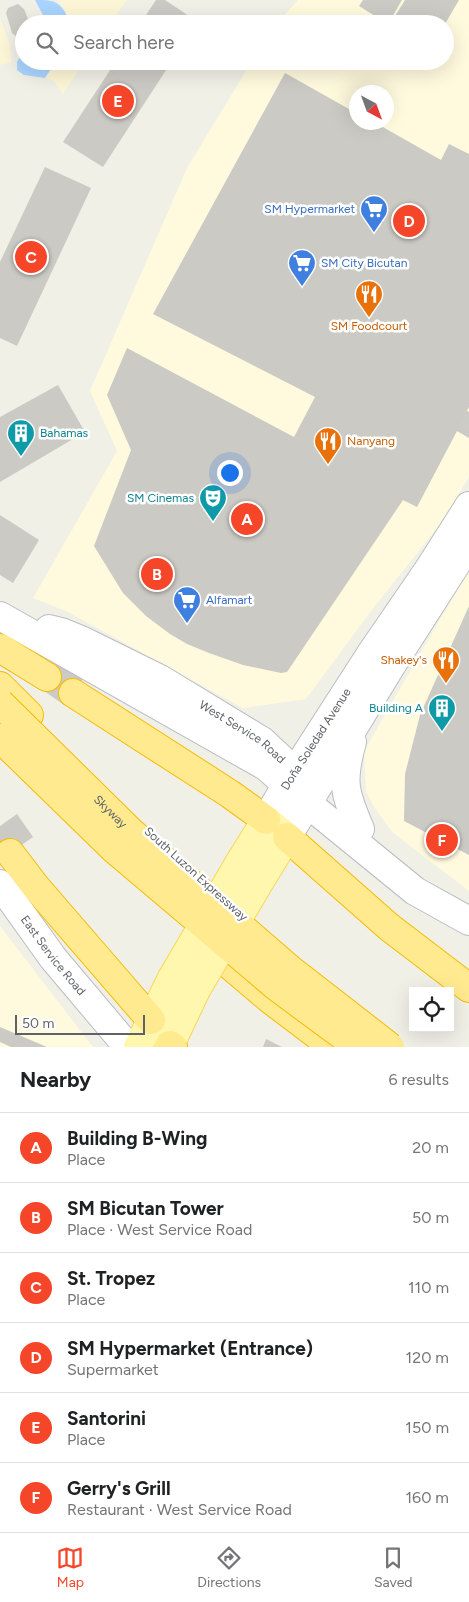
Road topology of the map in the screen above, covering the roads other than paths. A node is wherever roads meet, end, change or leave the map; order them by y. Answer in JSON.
{"nodes":[{"id":1,"x":469,"y":506,"type":"edge"},
{"id":2,"x":469,"y":544,"type":"edge"},
{"id":3,"x":3,"y":618,"type":"edge"},
{"id":4,"x":0,"y":648,"type":"edge"},
{"id":5,"x":47,"y":677,"type":"dead end"},
{"id":6,"x":0,"y":686,"type":"edge"},
{"id":7,"x":73,"y":693,"type":"dead end"},
{"id":8,"x":0,"y":703,"type":"edge"},
{"id":9,"x":358,"y":719,"type":"junction"},
{"id":10,"x":0,"y":738,"type":"edge"},
{"id":11,"x":0,"y":755,"type":"edge"},
{"id":12,"x":291,"y":778,"type":"junction"},
{"id":13,"x":311,"y":797,"type":"junction"},
{"id":14,"x":266,"y":820,"type":"junction"},
{"id":15,"x":360,"y":829,"type":"junction"},
{"id":16,"x":287,"y":837,"type":"junction"},
{"id":17,"x":10,"y":853,"type":"dead end"},
{"id":18,"x":0,"y":884,"type":"edge"},
{"id":19,"x":469,"y":921,"type":"edge"},
{"id":20,"x":469,"y":988,"type":"edge"},
{"id":21,"x":151,"y":1020,"type":"junction"},
{"id":22,"x":171,"y":1046,"type":"edge"},
{"id":23,"x":128,"y":1047,"type":"edge"},
{"id":24,"x":138,"y":1047,"type":"edge"},
{"id":25,"x":333,"y":1047,"type":"edge"},
{"id":26,"x":358,"y":1047,"type":"edge"},
{"id":27,"x":390,"y":1047,"type":"edge"},
{"id":28,"x":405,"y":1047,"type":"edge"}],
"edges":[{"from":1,"to":12,"type":"main road","name":"Doña Soledad Avenue"},
{"from":2,"to":9,"type":"main road","name":"Doña Soledad Avenue"},
{"from":3,"to":12,"type":"main road","name":"West Service Road"},
{"from":4,"to":5,"type":"highway"},
{"from":6,"to":28,"type":"highway","name":"South Luzon Expressway"},
{"from":7,"to":14,"type":"highway"},
{"from":8,"to":27,"type":"highway","name":"Skyway","bridge":true},
{"from":9,"to":13,"type":"main road","name":"Doña Soledad Avenue"},
{"from":9,"to":15,"type":"main road"},
{"from":10,"to":26,"type":"highway","name":"Skyway","bridge":true},
{"from":11,"to":25,"type":"highway"},
{"from":12,"to":13,"type":"main road","name":"West Service Road"},
{"from":12,"to":14,"type":"main road","name":"Doña Soledad Avenue"},
{"from":13,"to":15,"type":"main road","name":"West Service Road"},
{"from":13,"to":16,"type":"main road","name":"Doña Soledad Avenue"},
{"from":13,"to":19,"type":"main road","name":"West Service Road"},
{"from":14,"to":16,"type":"main road"},
{"from":14,"to":21,"type":"main road","name":"Doña Soledad Avenue","bridge":true},
{"from":15,"to":19,"type":"main road","name":"West Service Road"},
{"from":16,"to":20,"type":"highway"},
{"from":16,"to":22,"type":"main road","name":"Doña Soledad Avenue","bridge":true},
{"from":17,"to":21,"type":"highway"},
{"from":18,"to":23,"type":"main road","name":"East Service Road"},
{"from":21,"to":22,"type":"main road"},
{"from":21,"to":24,"type":"main road","name":"Doña Soledad Avenue"}]}
